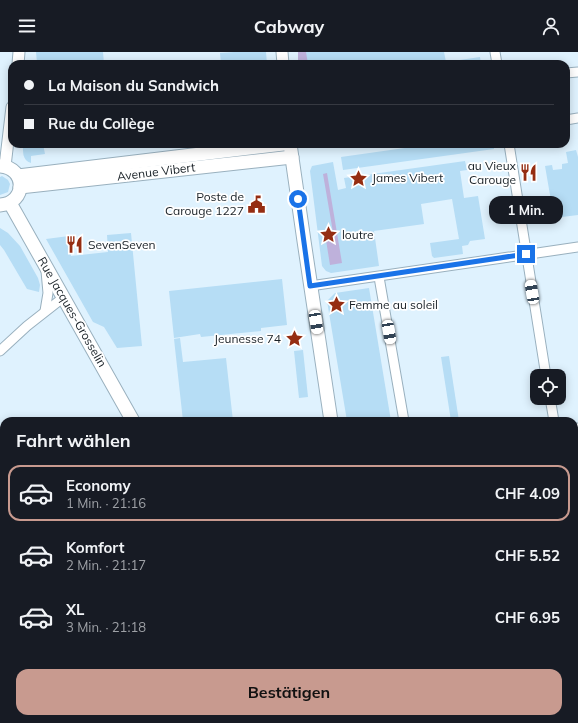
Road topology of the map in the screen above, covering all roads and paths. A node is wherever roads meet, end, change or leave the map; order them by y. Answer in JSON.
{"nodes":[{"id":1,"x":8,"y":131,"type":"edge"},
{"id":2,"x":255,"y":148,"type":"edge"},
{"id":3,"x":509,"y":148,"type":"edge"},
{"id":4,"x":291,"y":150,"type":"edge"},
{"id":5,"x":2,"y":166,"type":"edge"},
{"id":6,"x":19,"y":182,"type":"junction"},
{"id":7,"x":5,"y":204,"type":"edge"},
{"id":8,"x":578,"y":247,"type":"edge"},
{"id":9,"x":526,"y":254,"type":"junction"},
{"id":10,"x":46,"y":267,"type":"junction"},
{"id":11,"x":380,"y":277,"type":"junction"},
{"id":12,"x":310,"y":286,"type":"junction"},
{"id":13,"x":64,"y":297,"type":"junction"},
{"id":14,"x":45,"y":311,"type":"junction"},
{"id":15,"x":0,"y":351,"type":"edge"},
{"id":16,"x":545,"y":369,"type":"edge"},
{"id":17,"x":551,"y":405,"type":"edge"},
{"id":18,"x":132,"y":417,"type":"edge"},
{"id":19,"x":330,"y":417,"type":"edge"},
{"id":20,"x":403,"y":417,"type":"edge"},
{"id":21,"x":553,"y":417,"type":"edge"}],
"edges":[{"from":1,"to":5,"type":"street"},
{"from":2,"to":6,"type":"main road","name":"Avenue Vibert"},
{"from":3,"to":9,"type":"street"},
{"from":4,"to":6,"type":"main road","name":"Avenue Vibert"},
{"from":4,"to":12,"type":"main road"},
{"from":5,"to":6,"type":"main road"},
{"from":6,"to":7,"type":"main road"},
{"from":7,"to":10,"type":"main road","name":"Rue Jacques-Grosselin"},
{"from":8,"to":9,"type":"street"},
{"from":9,"to":11,"type":"street"},
{"from":9,"to":16,"type":"street"},
{"from":10,"to":13,"type":"main road","name":"Rue Jacques-Grosselin"},
{"from":10,"to":14,"type":"street"},
{"from":11,"to":12,"type":"street"},
{"from":11,"to":20,"type":"street"},
{"from":12,"to":19,"type":"main road"},
{"from":13,"to":14,"type":"street"},
{"from":13,"to":18,"type":"main road","name":"Rue Jacques-Grosselin"},
{"from":14,"to":15,"type":"street"},
{"from":17,"to":21,"type":"street"}]}
